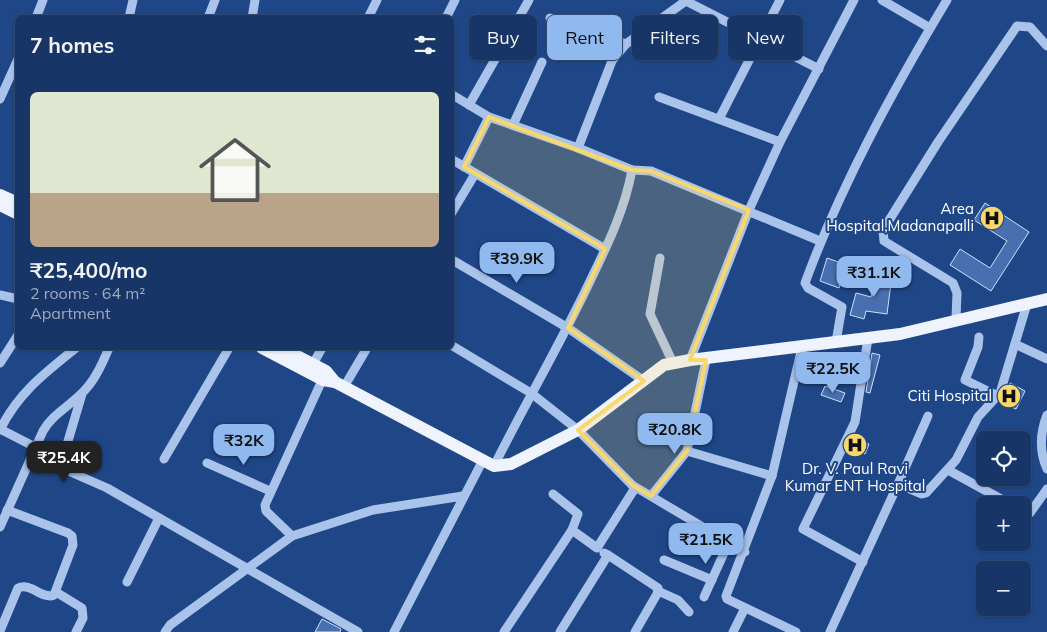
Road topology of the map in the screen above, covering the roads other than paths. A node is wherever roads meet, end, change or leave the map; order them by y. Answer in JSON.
{"nodes":[{"id":1,"x":43,"y":0,"type":"edge"},
{"id":2,"x":133,"y":0,"type":"edge"},
{"id":3,"x":215,"y":0,"type":"edge"},
{"id":4,"x":255,"y":0,"type":"edge"},
{"id":5,"x":377,"y":0,"type":"edge"},
{"id":6,"x":456,"y":0,"type":"edge"},
{"id":7,"x":529,"y":0,"type":"edge"},
{"id":8,"x":686,"y":0,"type":"edge"},
{"id":9,"x":780,"y":0,"type":"edge"},
{"id":10,"x":854,"y":0,"type":"edge"},
{"id":11,"x":882,"y":0,"type":"edge"},
{"id":12,"x":947,"y":0,"type":"edge"},
{"id":13,"x":37,"y":15,"type":"edge"},
{"id":14,"x":130,"y":15,"type":"edge"},
{"id":15,"x":209,"y":15,"type":"edge"},
{"id":16,"x":252,"y":15,"type":"edge"},
{"id":17,"x":370,"y":15,"type":"edge"},
{"id":18,"x":448,"y":15,"type":"edge"},
{"id":19,"x":772,"y":15,"type":"edge"},
{"id":20,"x":728,"y":22,"type":"edge"},
{"id":21,"x":930,"y":28,"type":"junction"},
{"id":22,"x":622,"y":43,"type":"edge"},
{"id":23,"x":626,"y":44,"type":"junction"},
{"id":24,"x":1047,"y":46,"type":"edge"},
{"id":25,"x":749,"y":60,"type":"edge"},
{"id":26,"x":802,"y":60,"type":"edge"},
{"id":27,"x":542,"y":62,"type":"dead end"},
{"id":28,"x":15,"y":66,"type":"edge"},
{"id":29,"x":819,"y":69,"type":"junction"},
{"id":30,"x":454,"y":96,"type":"edge"},
{"id":31,"x":660,"y":96,"type":"dead end"},
{"id":32,"x":0,"y":99,"type":"edge"},
{"id":33,"x":469,"y":105,"type":"junction"},
{"id":34,"x":489,"y":117,"type":"junction"},
{"id":35,"x":720,"y":119,"type":"junction"},
{"id":36,"x":513,"y":125,"type":"junction"},
{"id":37,"x":780,"y":142,"type":"junction"},
{"id":38,"x":578,"y":148,"type":"junction"},
{"id":39,"x":454,"y":161,"type":"edge"},
{"id":40,"x":464,"y":167,"type":"junction"},
{"id":41,"x":632,"y":170,"type":"junction"},
{"id":42,"x":475,"y":174,"type":"junction"},
{"id":43,"x":0,"y":195,"type":"edge"},
{"id":44,"x":15,"y":202,"type":"edge"},
{"id":45,"x":0,"y":205,"type":"edge"},
{"id":46,"x":454,"y":209,"type":"edge"},
{"id":47,"x":749,"y":210,"type":"junction"},
{"id":48,"x":15,"y":212,"type":"edge"},
{"id":49,"x":820,"y":241,"type":"junction"},
{"id":50,"x":605,"y":249,"type":"junction"},
{"id":51,"x":660,"y":258,"type":"dead end"},
{"id":52,"x":454,"y":261,"type":"dead end"},
{"id":53,"x":0,"y":295,"type":"edge"},
{"id":54,"x":15,"y":298,"type":"edge"},
{"id":55,"x":1047,"y":299,"type":"edge"},
{"id":56,"x":1027,"y":304,"type":"junction"},
{"id":57,"x":956,"y":319,"type":"junction"},
{"id":58,"x":568,"y":328,"type":"junction"},
{"id":59,"x":979,"y":337,"type":"dead end"},
{"id":60,"x":868,"y":338,"type":"junction"},
{"id":61,"x":15,"y":340,"type":"edge"},
{"id":62,"x":836,"y":342,"type":"junction"},
{"id":63,"x":1015,"y":344,"type":"junction"},
{"id":64,"x":454,"y":346,"type":"edge"},
{"id":65,"x":802,"y":347,"type":"junction"},
{"id":66,"x":74,"y":350,"type":"edge"},
{"id":67,"x":108,"y":350,"type":"edge"},
{"id":68,"x":228,"y":350,"type":"edge"},
{"id":69,"x":266,"y":350,"type":"edge"},
{"id":70,"x":286,"y":350,"type":"edge"},
{"id":71,"x":321,"y":350,"type":"edge"},
{"id":72,"x":365,"y":350,"type":"edge"},
{"id":73,"x":1047,"y":359,"type":"edge"},
{"id":74,"x":690,"y":360,"type":"junction"},
{"id":75,"x":706,"y":360,"type":"junction"},
{"id":76,"x":0,"y":363,"type":"edge"},
{"id":77,"x":673,"y":363,"type":"junction"},
{"id":78,"x":313,"y":364,"type":"junction"},
{"id":79,"x":332,"y":380,"type":"junction"},
{"id":80,"x":644,"y":381,"type":"junction"},
{"id":81,"x":82,"y":393,"type":"junction"},
{"id":82,"x":531,"y":393,"type":"junction"},
{"id":83,"x":998,"y":396,"type":"junction"},
{"id":84,"x":1047,"y":415,"type":"edge"},
{"id":85,"x":928,"y":416,"type":"dead end"},
{"id":86,"x":0,"y":430,"type":"edge"},
{"id":87,"x":578,"y":430,"type":"junction"},
{"id":88,"x":34,"y":451,"type":"junction"},
{"id":89,"x":686,"y":451,"type":"junction"},
{"id":90,"x":164,"y":459,"type":"dead end"},
{"id":91,"x":208,"y":463,"type":"dead end"},
{"id":92,"x":488,"y":463,"type":"junction"},
{"id":93,"x":60,"y":468,"type":"junction"},
{"id":94,"x":1047,"y":469,"type":"edge"},
{"id":95,"x":948,"y":470,"type":"junction"},
{"id":96,"x":772,"y":476,"type":"junction"},
{"id":97,"x":898,"y":484,"type":"junction"},
{"id":98,"x":632,"y":486,"type":"junction"},
{"id":99,"x":1047,"y":488,"type":"edge"},
{"id":100,"x":270,"y":491,"type":"junction"},
{"id":101,"x":553,"y":494,"type":"dead end"},
{"id":102,"x":462,"y":496,"type":"junction"},
{"id":103,"x":651,"y":496,"type":"junction"},
{"id":104,"x":996,"y":496,"type":"edge"},
{"id":105,"x":6,"y":510,"type":"junction"},
{"id":106,"x":1031,"y":512,"type":"edge"},
{"id":107,"x":159,"y":518,"type":"junction"},
{"id":108,"x":0,"y":527,"type":"edge"},
{"id":109,"x":572,"y":530,"type":"junction"},
{"id":110,"x":292,"y":536,"type":"junction"},
{"id":111,"x":729,"y":542,"type":"junction"},
{"id":112,"x":597,"y":548,"type":"junction"},
{"id":113,"x":745,"y":552,"type":"junction"},
{"id":114,"x":608,"y":555,"type":"junction"},
{"id":115,"x":664,"y":560,"type":"dead end"},
{"id":116,"x":863,"y":562,"type":"junction"},
{"id":117,"x":247,"y":568,"type":"junction"},
{"id":118,"x":712,"y":580,"type":"junction"},
{"id":119,"x":128,"y":582,"type":"dead end"},
{"id":120,"x":658,"y":591,"type":"junction"},
{"id":121,"x":56,"y":592,"type":"junction"},
{"id":122,"x":704,"y":597,"type":"dead end"},
{"id":123,"x":745,"y":608,"type":"junction"},
{"id":124,"x":689,"y":612,"type":"dead end"},
{"id":125,"x":0,"y":630,"type":"edge"},
{"id":126,"x":76,"y":632,"type":"edge"},
{"id":127,"x":165,"y":632,"type":"edge"},
{"id":128,"x":358,"y":632,"type":"edge"},
{"id":129,"x":394,"y":632,"type":"edge"},
{"id":130,"x":504,"y":632,"type":"edge"},
{"id":131,"x":560,"y":632,"type":"edge"},
{"id":132,"x":635,"y":632,"type":"edge"},
{"id":133,"x":733,"y":632,"type":"edge"},
{"id":134,"x":796,"y":632,"type":"edge"},
{"id":135,"x":830,"y":632,"type":"edge"}],
"edges":[{"from":1,"to":13,"type":"street"},
{"from":2,"to":14,"type":"street"},
{"from":3,"to":15,"type":"street"},
{"from":4,"to":16,"type":"street"},
{"from":5,"to":17,"type":"street"},
{"from":6,"to":18,"type":"street"},
{"from":7,"to":33,"type":"street"},
{"from":8,"to":20,"type":"street"},
{"from":8,"to":23,"type":"street"},
{"from":9,"to":19,"type":"street"},
{"from":10,"to":29,"type":"street"},
{"from":11,"to":21,"type":"street"},
{"from":12,"to":21,"type":"street"},
{"from":21,"to":49,"type":"street"},
{"from":22,"to":23,"type":"street"},
{"from":23,"to":38,"type":"street"},
{"from":24,"to":57,"type":"street"},
{"from":25,"to":35,"type":"street"},
{"from":26,"to":29,"type":"street"},
{"from":27,"to":36,"type":"street"},
{"from":28,"to":32,"type":"street"},
{"from":29,"to":37,"type":"street"},
{"from":30,"to":33,"type":"street"},
{"from":31,"to":35,"type":"street"},
{"from":33,"to":34,"type":"street"},
{"from":34,"to":36,"type":"street"},
{"from":34,"to":40,"type":"street"},
{"from":35,"to":37,"type":"street"},
{"from":36,"to":38,"type":"street"},
{"from":37,"to":47,"type":"street"},
{"from":38,"to":41,"type":"street"},
{"from":39,"to":40,"type":"street"},
{"from":40,"to":42,"type":"street"},
{"from":41,"to":47,"type":"street"},
{"from":41,"to":50,"type":"street"},
{"from":42,"to":46,"type":"street"},
{"from":42,"to":50,"type":"street"},
{"from":43,"to":44,"type":"main road"},
{"from":45,"to":48,"type":"main road"},
{"from":47,"to":49,"type":"street"},
{"from":47,"to":74,"type":"street"},
{"from":49,"to":62,"type":"street"},
{"from":50,"to":58,"type":"street"},
{"from":51,"to":77,"type":"street"},
{"from":52,"to":58,"type":"street"},
{"from":53,"to":54,"type":"street"},
{"from":55,"to":56,"type":"main road"},
{"from":56,"to":57,"type":"main road"},
{"from":56,"to":63,"type":"street"},
{"from":57,"to":60,"type":"main road"},
{"from":58,"to":80,"type":"street"},
{"from":58,"to":82,"type":"street"},
{"from":59,"to":83,"type":"street"},
{"from":60,"to":62,"type":"main road"},
{"from":60,"to":116,"type":"street"},
{"from":61,"to":76,"type":"street"},
{"from":62,"to":65,"type":"main road"},
{"from":63,"to":73,"type":"street"},
{"from":63,"to":83,"type":"street"},
{"from":64,"to":82,"type":"street"},
{"from":65,"to":75,"type":"main road"},
{"from":65,"to":96,"type":"street"},
{"from":66,"to":86,"type":"street"},
{"from":67,"to":81,"type":"street"},
{"from":68,"to":90,"type":"street"},
{"from":69,"to":79,"type":"main road"},
{"from":70,"to":78,"type":"main road"},
{"from":71,"to":78,"type":"street"},
{"from":72,"to":79,"type":"street"},
{"from":74,"to":75,"type":"main road"},
{"from":74,"to":77,"type":"main road"},
{"from":75,"to":89,"type":"street"},
{"from":77,"to":80,"type":"main road"},
{"from":78,"to":79,"type":"main road"},
{"from":79,"to":92,"type":"main road"},
{"from":79,"to":100,"type":"street"},
{"from":80,"to":87,"type":"main road"},
{"from":81,"to":88,"type":"street"},
{"from":81,"to":93,"type":"street"},
{"from":82,"to":87,"type":"street"},
{"from":82,"to":92,"type":"street"},
{"from":83,"to":95,"type":"street"},
{"from":84,"to":94,"type":"street"},
{"from":85,"to":97,"type":"street"},
{"from":86,"to":88,"type":"street"},
{"from":87,"to":92,"type":"main road"},
{"from":87,"to":98,"type":"street"},
{"from":88,"to":93,"type":"street"},
{"from":88,"to":105,"type":"street"},
{"from":89,"to":96,"type":"street"},
{"from":89,"to":103,"type":"street"},
{"from":91,"to":100,"type":"street"},
{"from":92,"to":102,"type":"street"},
{"from":93,"to":107,"type":"street"},
{"from":95,"to":97,"type":"street"},
{"from":95,"to":104,"type":"street"},
{"from":96,"to":113,"type":"street"},
{"from":97,"to":116,"type":"street"},
{"from":98,"to":103,"type":"street"},
{"from":98,"to":112,"type":"street"},
{"from":99,"to":106,"type":"street"},
{"from":100,"to":110,"type":"street"},
{"from":101,"to":109,"type":"street"},
{"from":102,"to":110,"type":"street"},
{"from":102,"to":129,"type":"street"},
{"from":103,"to":111,"type":"street"},
{"from":105,"to":108,"type":"street"},
{"from":105,"to":121,"type":"street"},
{"from":107,"to":117,"type":"street"},
{"from":107,"to":119,"type":"street"},
{"from":109,"to":112,"type":"street"},
{"from":109,"to":130,"type":"street"},
{"from":110,"to":117,"type":"street"},
{"from":111,"to":113,"type":"street"},
{"from":111,"to":118,"type":"street"},
{"from":112,"to":114,"type":"street"},
{"from":113,"to":123,"type":"street"},
{"from":114,"to":120,"type":"street"},
{"from":114,"to":131,"type":"street"},
{"from":115,"to":118,"type":"street"},
{"from":116,"to":135,"type":"street"},
{"from":117,"to":127,"type":"street"},
{"from":117,"to":128,"type":"street"},
{"from":118,"to":122,"type":"street"},
{"from":120,"to":124,"type":"street"},
{"from":120,"to":132,"type":"street"},
{"from":121,"to":125,"type":"street"},
{"from":121,"to":126,"type":"street"},
{"from":123,"to":133,"type":"street"},
{"from":123,"to":134,"type":"street"}]}
